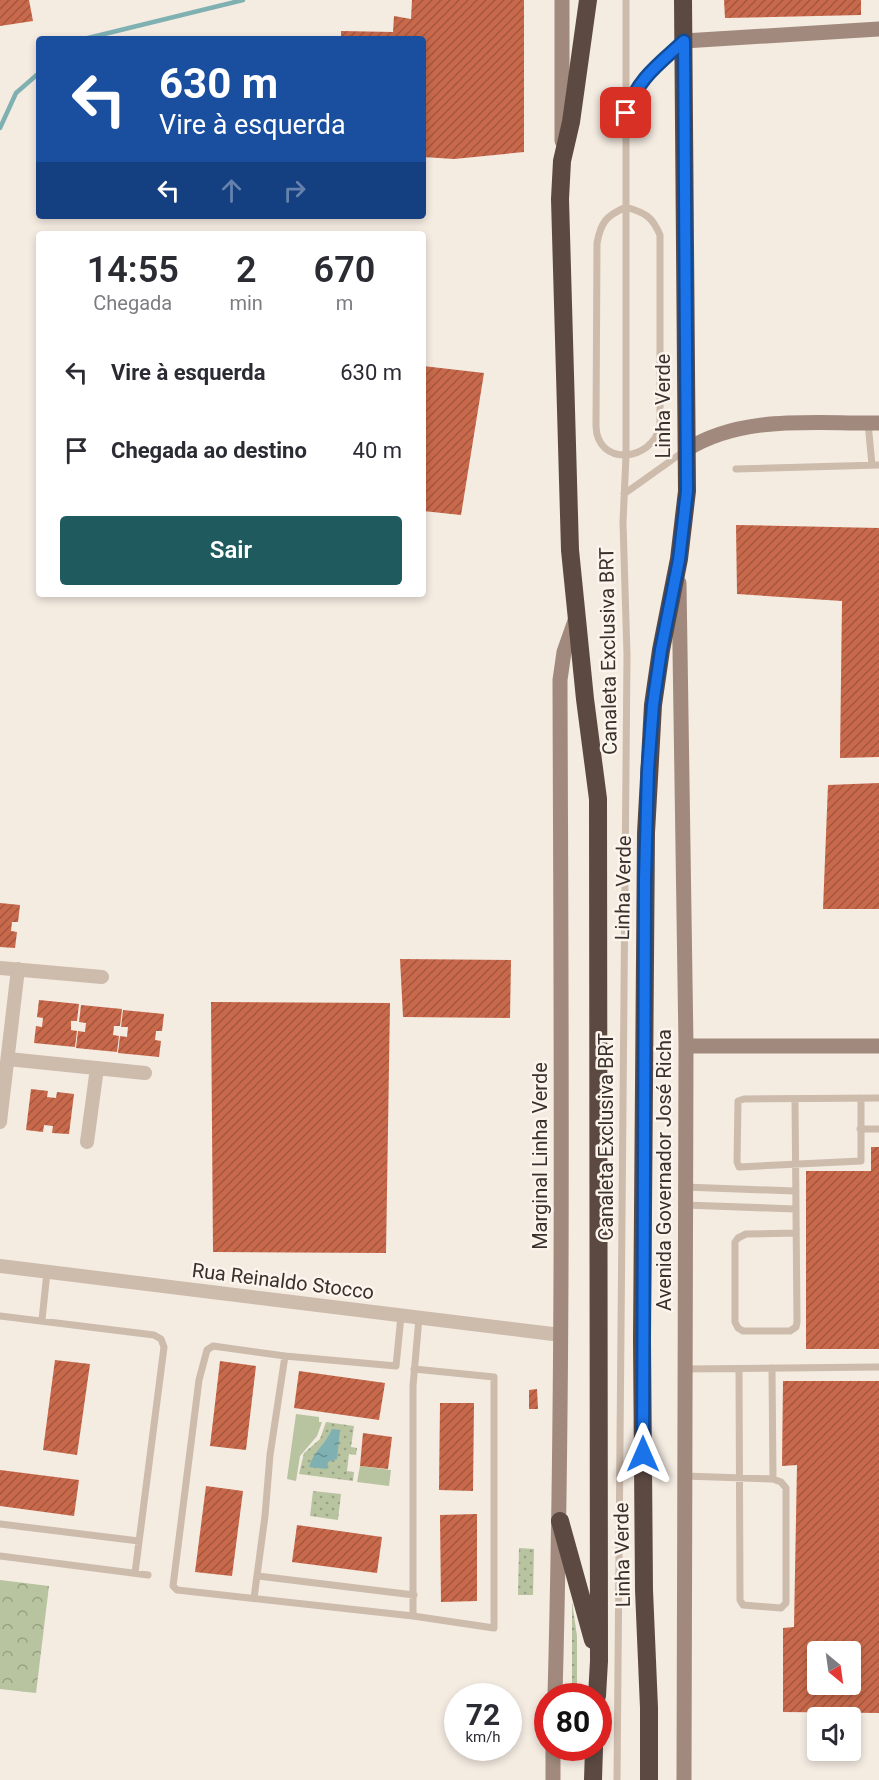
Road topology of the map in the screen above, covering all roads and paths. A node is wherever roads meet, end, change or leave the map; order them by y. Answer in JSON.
{"nodes":[{"id":1,"x":562,"y":0,"type":"edge"},
{"id":2,"x":588,"y":0,"type":"edge"},
{"id":3,"x":626,"y":0,"type":"edge"},
{"id":4,"x":683,"y":0,"type":"edge"},
{"id":5,"x":879,"y":29,"type":"edge"},
{"id":6,"x":684,"y":41,"type":"junction"},
{"id":7,"x":626,"y":113,"type":"junction"},
{"id":8,"x":562,"y":161,"type":"junction"},
{"id":9,"x":626,"y":207,"type":"junction"},
{"id":10,"x":874,"y":423,"type":"edge"},
{"id":11,"x":686,"y":450,"type":"junction"},
{"id":12,"x":626,"y":456,"type":"junction"},
{"id":13,"x":875,"y":465,"type":"edge"},
{"id":14,"x":736,"y":469,"type":"dead end"},
{"id":15,"x":624,"y":494,"type":"junction"},
{"id":16,"x":679,"y":560,"type":"junction"},
{"id":17,"x":576,"y":618,"type":"junction"},
{"id":18,"x":0,"y":968,"type":"edge"},
{"id":19,"x":18,"y":969,"type":"junction"},
{"id":20,"x":102,"y":977,"type":"dead end"},
{"id":21,"x":686,"y":1046,"type":"junction"},
{"id":22,"x":879,"y":1046,"type":"edge"},
{"id":23,"x":8,"y":1059,"type":"junction"},
{"id":24,"x":97,"y":1068,"type":"junction"},
{"id":25,"x":145,"y":1073,"type":"dead end"},
{"id":26,"x":861,"y":1098,"type":"junction"},
{"id":27,"x":879,"y":1098,"type":"edge"},
{"id":28,"x":795,"y":1099,"type":"junction"},
{"id":29,"x":0,"y":1122,"type":"edge"},
{"id":30,"x":879,"y":1129,"type":"edge"},
{"id":31,"x":861,"y":1130,"type":"junction"},
{"id":32,"x":87,"y":1142,"type":"dead end"},
{"id":33,"x":796,"y":1165,"type":"junction"},
{"id":34,"x":684,"y":1187,"type":"junction"},
{"id":35,"x":795,"y":1191,"type":"junction"},
{"id":36,"x":685,"y":1205,"type":"junction"},
{"id":37,"x":795,"y":1209,"type":"junction"},
{"id":38,"x":795,"y":1233,"type":"junction"},
{"id":39,"x":0,"y":1266,"type":"edge"},
{"id":40,"x":47,"y":1272,"type":"junction"},
{"id":41,"x":0,"y":1316,"type":"edge"},
{"id":42,"x":401,"y":1316,"type":"junction"},
{"id":43,"x":419,"y":1318,"type":"junction"},
{"id":44,"x":42,"y":1320,"type":"junction"},
{"id":45,"x":561,"y":1335,"type":"junction"},
{"id":46,"x":285,"y":1356,"type":"junction"},
{"id":47,"x":879,"y":1367,"type":"edge"},
{"id":48,"x":739,"y":1368,"type":"junction"},
{"id":49,"x":772,"y":1368,"type":"junction"},
{"id":50,"x":414,"y":1369,"type":"junction"},
{"id":51,"x":685,"y":1369,"type":"junction"},
{"id":52,"x":685,"y":1476,"type":"junction"},
{"id":53,"x":740,"y":1478,"type":"junction"},
{"id":54,"x":773,"y":1479,"type":"junction"},
{"id":55,"x":560,"y":1521,"type":"junction"},
{"id":56,"x":0,"y":1524,"type":"edge"},
{"id":57,"x":139,"y":1541,"type":"junction"},
{"id":58,"x":0,"y":1556,"type":"edge"},
{"id":59,"x":135,"y":1573,"type":"junction"},
{"id":60,"x":148,"y":1575,"type":"dead end"},
{"id":61,"x":258,"y":1576,"type":"junction"},
{"id":62,"x":414,"y":1595,"type":"junction"},
{"id":63,"x":254,"y":1598,"type":"junction"},
{"id":64,"x":413,"y":1616,"type":"junction"},
{"id":65,"x":599,"y":1661,"type":"junction"},
{"id":66,"x":555,"y":1683,"type":"edge"},
{"id":67,"x":598,"y":1683,"type":"edge"},
{"id":68,"x":554,"y":1761,"type":"edge"},
{"id":69,"x":593,"y":1761,"type":"edge"},
{"id":70,"x":553,"y":1780,"type":"edge"},
{"id":71,"x":592,"y":1780,"type":"edge"},
{"id":72,"x":617,"y":1780,"type":"edge"},
{"id":73,"x":649,"y":1780,"type":"edge"},
{"id":74,"x":684,"y":1780,"type":"edge"}],
"edges":[{"from":1,"to":8,"type":"main road"},
{"from":2,"to":8,"type":"highway","name":"Linha Verde"},
{"from":3,"to":7,"type":"lane","name":"Canaleta Exclusiva BRT"},
{"from":4,"to":6,"type":"highway","name":"Linha Verde"},
{"from":5,"to":6,"type":"main road"},
{"from":6,"to":7,"type":"lane","name":"Canaleta Exclusiva BRT"},
{"from":6,"to":11,"type":"highway","name":"Linha Verde"},
{"from":7,"to":9,"type":"lane","name":"Canaleta Exclusiva BRT"},
{"from":8,"to":17,"type":"highway","name":"Linha Verde"},
{"from":9,"to":12,"type":"lane","name":"Canaleta Exclusiva BRT"},
{"from":9,"to":12,"type":"lane"},
{"from":9,"to":12,"type":"lane"},
{"from":10,"to":11,"type":"main road"},
{"from":10,"to":13,"type":"lane"},
{"from":11,"to":15,"type":"lane"},
{"from":11,"to":16,"type":"highway","name":"Linha Verde"},
{"from":12,"to":15,"type":"lane","name":"Canaleta Exclusiva BRT"},
{"from":13,"to":14,"type":"lane"},
{"from":15,"to":72,"type":"lane","name":"Canaleta Exclusiva BRT"},
{"from":16,"to":21,"type":"main road","name":"Avenida Governador José Richa"},
{"from":16,"to":73,"type":"highway","name":"Linha Verde"},
{"from":17,"to":45,"type":"main road","name":"Marginal Linha Verde"},
{"from":17,"to":65,"type":"highway","name":"Linha Verde"},
{"from":18,"to":19,"type":"street"},
{"from":19,"to":20,"type":"street"},
{"from":19,"to":23,"type":"street"},
{"from":21,"to":22,"type":"main road"},
{"from":21,"to":34,"type":"main road","name":"Avenida Governador José Richa"},
{"from":23,"to":24,"type":"street"},
{"from":23,"to":29,"type":"street"},
{"from":24,"to":25,"type":"street"},
{"from":24,"to":32,"type":"street"},
{"from":26,"to":27,"type":"lane"},
{"from":26,"to":28,"type":"lane"},
{"from":26,"to":31,"type":"lane"},
{"from":28,"to":33,"type":"lane"},
{"from":28,"to":33,"type":"lane"},
{"from":30,"to":31,"type":"lane"},
{"from":31,"to":33,"type":"lane"},
{"from":33,"to":35,"type":"lane"},
{"from":34,"to":35,"type":"lane"},
{"from":34,"to":36,"type":"main road","name":"Avenida Governador José Richa"},
{"from":35,"to":37,"type":"lane"},
{"from":36,"to":37,"type":"lane"},
{"from":36,"to":51,"type":"main road","name":"Avenida Governador José Richa"},
{"from":37,"to":38,"type":"lane"},
{"from":38,"to":38,"type":"lane"},
{"from":39,"to":40,"type":"street","name":"Rua Reinaldo Stocco"},
{"from":40,"to":42,"type":"street","name":"Rua Reinaldo Stocco"},
{"from":40,"to":44,"type":"lane"},
{"from":41,"to":44,"type":"lane"},
{"from":42,"to":43,"type":"street","name":"Rua Reinaldo Stocco"},
{"from":42,"to":46,"type":"lane"},
{"from":43,"to":45,"type":"street","name":"Rua Reinaldo Stocco"},
{"from":43,"to":50,"type":"lane"},
{"from":44,"to":57,"type":"lane"},
{"from":45,"to":55,"type":"main road","name":"Marginal Linha Verde"},
{"from":46,"to":61,"type":"lane"},
{"from":46,"to":63,"type":"lane"},
{"from":47,"to":49,"type":"lane"},
{"from":48,"to":49,"type":"lane"},
{"from":48,"to":51,"type":"lane"},
{"from":48,"to":53,"type":"lane"},
{"from":49,"to":54,"type":"lane"},
{"from":50,"to":62,"type":"lane"},
{"from":50,"to":64,"type":"lane"},
{"from":51,"to":52,"type":"main road","name":"Avenida Governador José Richa"},
{"from":52,"to":53,"type":"lane"},
{"from":52,"to":74,"type":"main road","name":"Avenida Governador José Richa"},
{"from":53,"to":54,"type":"lane"},
{"from":53,"to":54,"type":"lane"},
{"from":55,"to":65,"type":"highway"},
{"from":55,"to":66,"type":"main road","name":"Marginal Linha Verde"},
{"from":56,"to":57,"type":"lane"},
{"from":57,"to":59,"type":"lane"},
{"from":58,"to":59,"type":"lane"},
{"from":59,"to":60,"type":"lane"},
{"from":61,"to":62,"type":"lane"},
{"from":61,"to":63,"type":"lane"},
{"from":62,"to":64,"type":"lane"},
{"from":63,"to":64,"type":"lane"},
{"from":65,"to":67,"type":"highway","name":"Linha Verde"},
{"from":68,"to":70,"type":"main road"},
{"from":69,"to":71,"type":"highway"}]}
